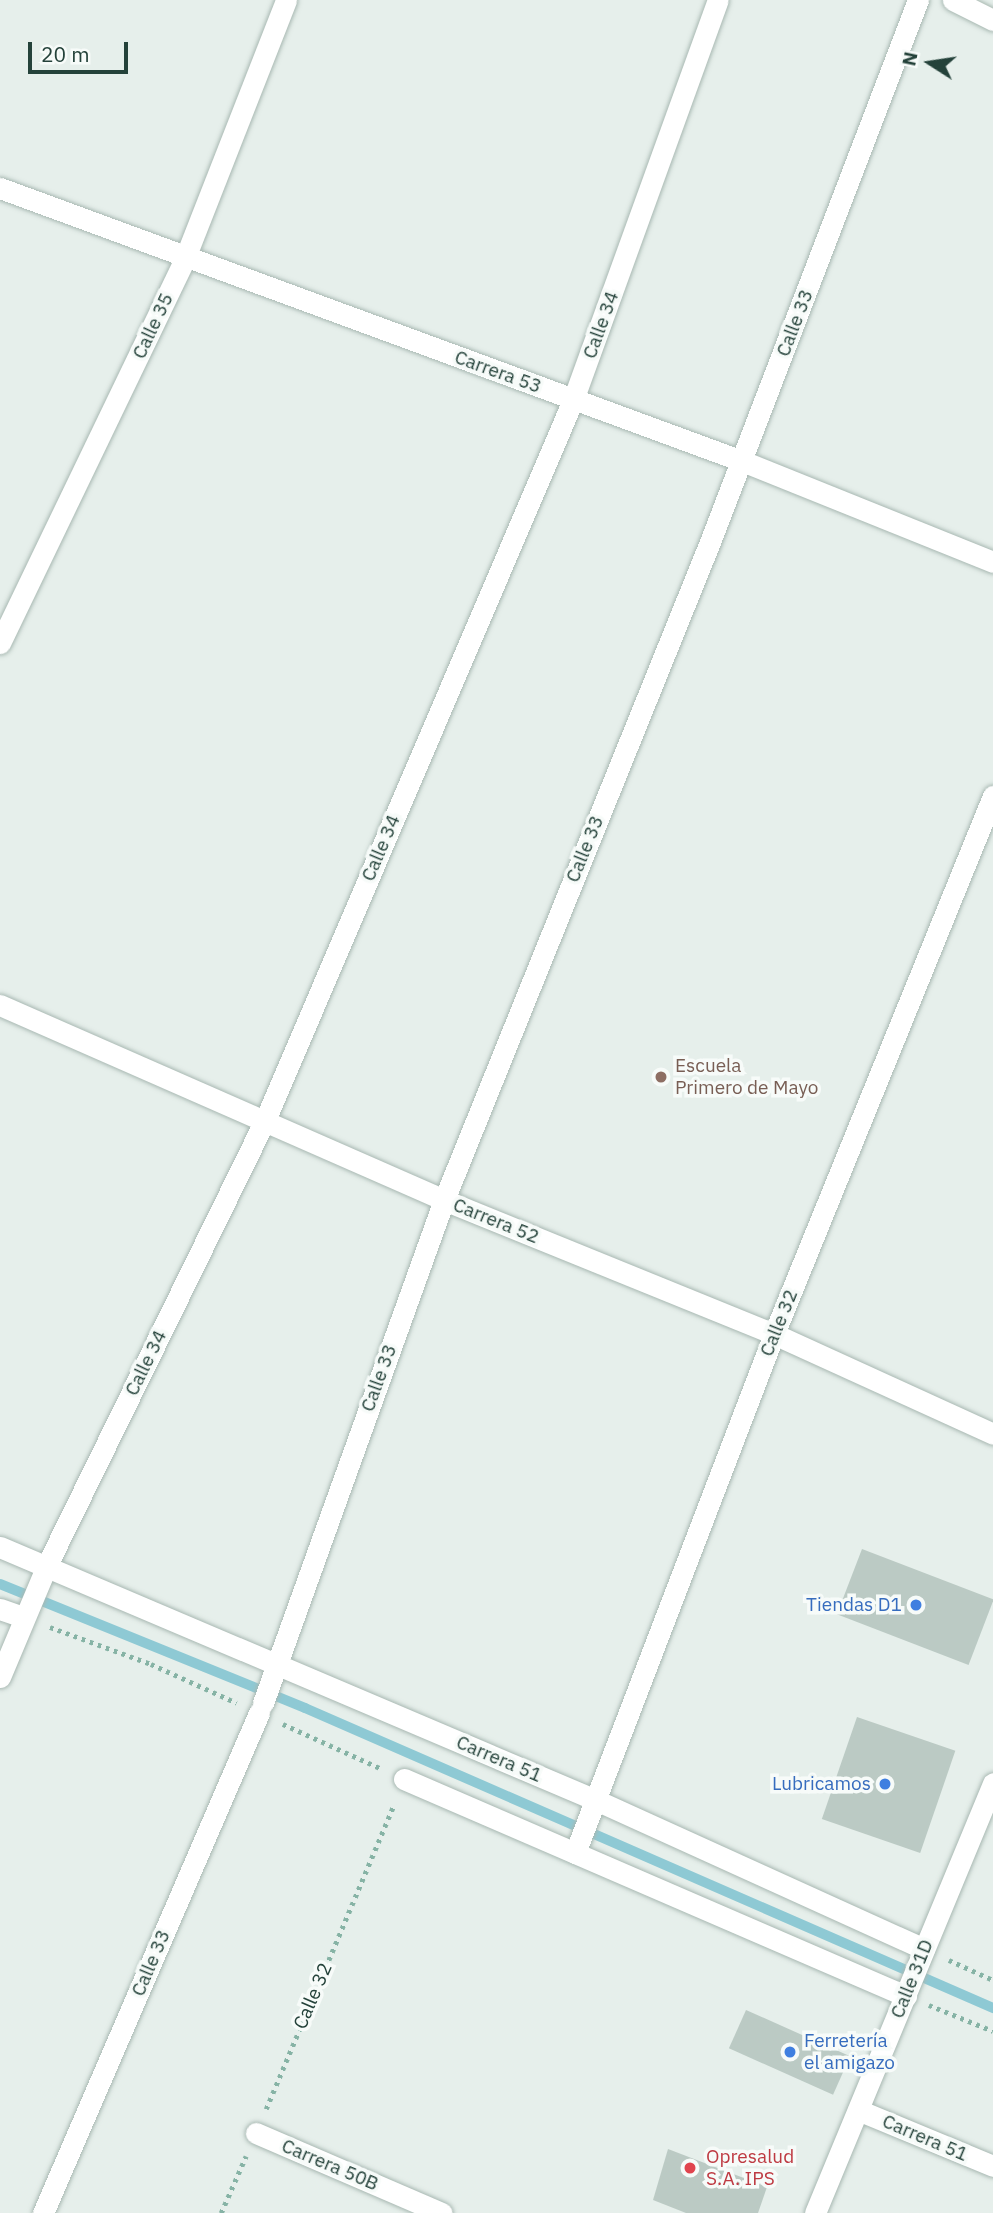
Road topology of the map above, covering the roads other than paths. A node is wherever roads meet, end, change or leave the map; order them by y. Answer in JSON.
{"nodes":[{"id":1,"x":286,"y":0,"type":"edge"},
{"id":2,"x":718,"y":0,"type":"edge"},
{"id":3,"x":918,"y":0,"type":"edge"},
{"id":4,"x":953,"y":0,"type":"edge"},
{"id":5,"x":993,"y":20,"type":"edge"},
{"id":6,"x":0,"y":188,"type":"edge"},
{"id":7,"x":185,"y":258,"type":"junction"},
{"id":8,"x":573,"y":400,"type":"junction"},
{"id":9,"x":742,"y":461,"type":"junction"},
{"id":10,"x":993,"y":562,"type":"edge"},
{"id":11,"x":0,"y":643,"type":"edge"},
{"id":12,"x":993,"y":796,"type":"edge"},
{"id":13,"x":0,"y":1005,"type":"edge"},
{"id":14,"x":266,"y":1118,"type":"junction"},
{"id":15,"x":444,"y":1200,"type":"junction"},
{"id":16,"x":774,"y":1334,"type":"junction"},
{"id":17,"x":993,"y":1434,"type":"edge"},
{"id":18,"x":0,"y":1547,"type":"edge"},
{"id":19,"x":44,"y":1572,"type":"junction"},
{"id":20,"x":0,"y":1609,"type":"edge"},
{"id":21,"x":26,"y":1612,"type":"junction"},
{"id":22,"x":274,"y":1670,"type":"junction"},
{"id":23,"x":0,"y":1677,"type":"edge"},
{"id":24,"x":404,"y":1779,"type":"road end"},
{"id":25,"x":993,"y":1783,"type":"edge"},
{"id":26,"x":595,"y":1807,"type":"junction"},
{"id":27,"x":576,"y":1848,"type":"junction"},
{"id":28,"x":923,"y":1949,"type":"junction"},
{"id":29,"x":906,"y":1996,"type":"junction"},
{"id":30,"x":858,"y":2109,"type":"junction"},
{"id":31,"x":256,"y":2133,"type":"road end"},
{"id":32,"x":993,"y":2166,"type":"edge"},
{"id":33,"x":43,"y":2213,"type":"edge"},
{"id":34,"x":442,"y":2213,"type":"edge"},
{"id":35,"x":815,"y":2213,"type":"edge"}],
"edges":[{"from":1,"to":7,"type":"street","name":"Calle 35"},
{"from":2,"to":8,"type":"street","name":"Calle 34"},
{"from":3,"to":9,"type":"street","name":"Calle 33"},
{"from":4,"to":5,"type":"street"},
{"from":6,"to":7,"type":"street","name":"Carrera 53"},
{"from":7,"to":8,"type":"street","name":"Carrera 53"},
{"from":7,"to":11,"type":"street","name":"Calle 35"},
{"from":8,"to":9,"type":"street","name":"Carrera 53"},
{"from":8,"to":14,"type":"street","name":"Calle 34"},
{"from":9,"to":10,"type":"street","name":"Carrera 53"},
{"from":9,"to":15,"type":"street","name":"Calle 33"},
{"from":12,"to":16,"type":"street","name":"Calle 32"},
{"from":13,"to":14,"type":"street","name":"Carrera 52"},
{"from":14,"to":15,"type":"street","name":"Carrera 52"},
{"from":14,"to":19,"type":"street","name":"Calle 34"},
{"from":15,"to":16,"type":"street","name":"Carrera 52"},
{"from":15,"to":22,"type":"street","name":"Calle 33"},
{"from":16,"to":17,"type":"street","name":"Carrera 52"},
{"from":16,"to":26,"type":"street","name":"Calle 32"},
{"from":18,"to":19,"type":"street","name":"Carrera 51"},
{"from":19,"to":21,"type":"street","name":"Calle 34"},
{"from":19,"to":22,"type":"street","name":"Carrera 51"},
{"from":20,"to":21,"type":"street"},
{"from":21,"to":23,"type":"street","name":"Calle 34"},
{"from":22,"to":26,"type":"street","name":"Carrera 51"},
{"from":22,"to":33,"type":"street","name":"Calle 33"},
{"from":24,"to":27,"type":"street"},
{"from":25,"to":28,"type":"street","name":"Calle 31D"},
{"from":26,"to":27,"type":"street","name":"Calle 32"},
{"from":26,"to":28,"type":"street","name":"Carrera 51"},
{"from":27,"to":29,"type":"street"},
{"from":28,"to":29,"type":"street","name":"Calle 31D"},
{"from":29,"to":30,"type":"street","name":"Calle 31D"},
{"from":30,"to":32,"type":"street","name":"Carrera 51"},
{"from":30,"to":35,"type":"street","name":"Calle 31D"},
{"from":31,"to":34,"type":"street","name":"Carrera 50B"}]}
